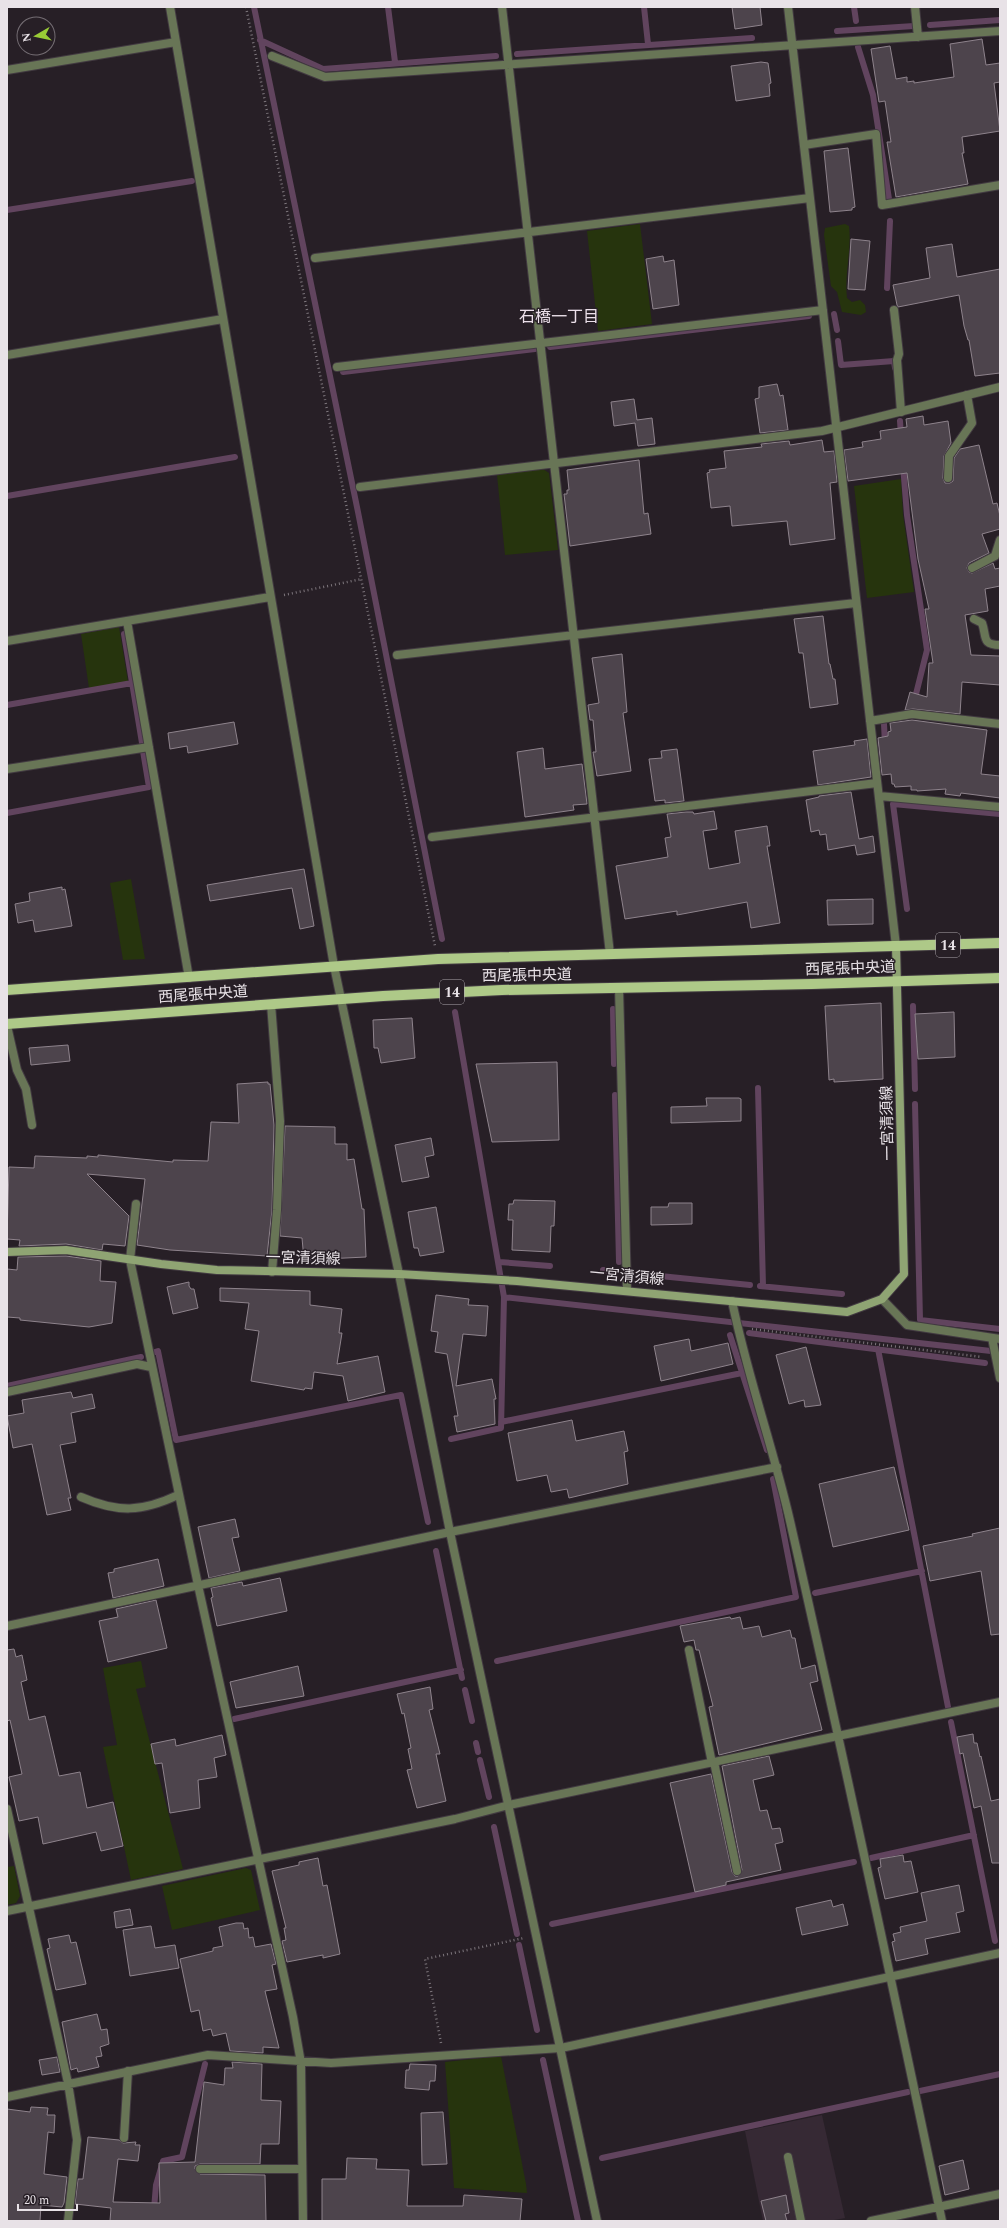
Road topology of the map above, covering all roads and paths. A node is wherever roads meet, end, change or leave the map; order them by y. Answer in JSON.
{"nodes":[{"id":1,"x":170,"y":7,"type":"edge"},
{"id":2,"x":246,"y":7,"type":"edge"},
{"id":3,"x":502,"y":7,"type":"edge"},
{"id":4,"x":788,"y":7,"type":"edge"},
{"id":5,"x":915,"y":7,"type":"edge"},
{"id":6,"x":1000,"y":31,"type":"edge"},
{"id":7,"x":918,"y":37,"type":"junction"},
{"id":8,"x":176,"y":42,"type":"junction"},
{"id":9,"x":792,"y":46,"type":"junction"},
{"id":10,"x":272,"y":56,"type":"dead end"},
{"id":11,"x":509,"y":64,"type":"junction"},
{"id":12,"x":7,"y":70,"type":"edge"},
{"id":13,"x":804,"y":146,"type":"junction"},
{"id":14,"x":1000,"y":186,"type":"edge"},
{"id":15,"x":810,"y":198,"type":"junction"},
{"id":16,"x":528,"y":232,"type":"junction"},
{"id":17,"x":315,"y":258,"type":"dead end"},
{"id":18,"x":823,"y":310,"type":"junction"},
{"id":19,"x":894,"y":310,"type":"dead end"},
{"id":20,"x":223,"y":319,"type":"junction"},
{"id":21,"x":541,"y":343,"type":"junction"},
{"id":22,"x":7,"y":355,"type":"edge"},
{"id":23,"x":337,"y":368,"type":"dead end"},
{"id":24,"x":1000,"y":387,"type":"edge"},
{"id":25,"x":967,"y":396,"type":"junction"},
{"id":26,"x":901,"y":412,"type":"junction"},
{"id":27,"x":836,"y":427,"type":"junction"},
{"id":28,"x":554,"y":463,"type":"junction"},
{"id":29,"x":948,"y":478,"type":"dead end"},
{"id":30,"x":360,"y":487,"type":"dead end"},
{"id":31,"x":1000,"y":540,"type":"edge"},
{"id":32,"x":972,"y":568,"type":"dead end"},
{"id":33,"x":362,"y":579,"type":"junction"},
{"id":34,"x":270,"y":597,"type":"junction"},
{"id":35,"x":856,"y":603,"type":"junction"},
{"id":36,"x":974,"y":618,"type":"dead end"},
{"id":37,"x":127,"y":620,"type":"junction"},
{"id":38,"x":574,"y":635,"type":"junction"},
{"id":39,"x":7,"y":641,"type":"edge"},
{"id":40,"x":1000,"y":644,"type":"edge"},
{"id":41,"x":397,"y":655,"type":"dead end"},
{"id":42,"x":870,"y":721,"type":"junction"},
{"id":43,"x":1000,"y":724,"type":"edge"},
{"id":44,"x":149,"y":747,"type":"junction"},
{"id":45,"x":7,"y":770,"type":"edge"},
{"id":46,"x":877,"y":783,"type":"junction"},
{"id":47,"x":879,"y":796,"type":"junction"},
{"id":48,"x":1000,"y":807,"type":"edge"},
{"id":49,"x":594,"y":817,"type":"junction"},
{"id":50,"x":432,"y":836,"type":"dead end"},
{"id":51,"x":1000,"y":944,"type":"edge"},
{"id":52,"x":896,"y":946,"type":"junction"},
{"id":53,"x":610,"y":954,"type":"junction"},
{"id":54,"x":438,"y":959,"type":"junction"},
{"id":55,"x":334,"y":966,"type":"junction"},
{"id":56,"x":189,"y":978,"type":"junction"},
{"id":57,"x":1000,"y":978,"type":"edge"},
{"id":58,"x":897,"y":982,"type":"junction"},
{"id":59,"x":619,"y":988,"type":"junction"},
{"id":60,"x":7,"y":990,"type":"edge"},
{"id":61,"x":339,"y":1000,"type":"junction"},
{"id":62,"x":271,"y":1004,"type":"junction"},
{"id":63,"x":7,"y":1025,"type":"edge"},
{"id":64,"x":32,"y":1126,"type":"dead end"},
{"id":65,"x":136,"y":1204,"type":"dead end"},
{"id":66,"x":7,"y":1252,"type":"edge"},
{"id":67,"x":130,"y":1260,"type":"junction"},
{"id":68,"x":272,"y":1272,"type":"junction"},
{"id":69,"x":399,"y":1274,"type":"junction"},
{"id":70,"x":627,"y":1290,"type":"junction"},
{"id":71,"x":882,"y":1299,"type":"junction"},
{"id":72,"x":732,"y":1301,"type":"junction"},
{"id":73,"x":737,"y":1327,"type":"junction"},
{"id":74,"x":996,"y":1339,"type":"edge"},
{"id":75,"x":996,"y":1359,"type":"junction"},
{"id":76,"x":151,"y":1368,"type":"junction"},
{"id":77,"x":1000,"y":1378,"type":"edge"},
{"id":78,"x":7,"y":1392,"type":"edge"},
{"id":79,"x":777,"y":1467,"type":"junction"},
{"id":80,"x":178,"y":1495,"type":"junction"},
{"id":81,"x":81,"y":1497,"type":"dead end"},
{"id":82,"x":450,"y":1532,"type":"junction"},
{"id":83,"x":198,"y":1585,"type":"junction"},
{"id":84,"x":7,"y":1626,"type":"edge"},
{"id":85,"x":689,"y":1650,"type":"dead end"},
{"id":86,"x":1000,"y":1702,"type":"edge"},
{"id":87,"x":838,"y":1737,"type":"junction"},
{"id":88,"x":713,"y":1763,"type":"junction"},
{"id":89,"x":509,"y":1805,"type":"junction"},
{"id":90,"x":7,"y":1809,"type":"edge"},
{"id":91,"x":260,"y":1859,"type":"junction"},
{"id":92,"x":737,"y":1871,"type":"dead end"},
{"id":93,"x":28,"y":1907,"type":"junction"},
{"id":94,"x":7,"y":1911,"type":"edge"},
{"id":95,"x":537,"y":1935,"type":"junction"},
{"id":96,"x":1000,"y":1953,"type":"edge"},
{"id":97,"x":890,"y":1976,"type":"junction"},
{"id":98,"x":561,"y":2048,"type":"junction"},
{"id":99,"x":444,"y":2055,"type":"junction"},
{"id":100,"x":301,"y":2062,"type":"junction"},
{"id":101,"x":128,"y":2071,"type":"junction"},
{"id":102,"x":68,"y":2083,"type":"junction"},
{"id":103,"x":7,"y":2097,"type":"edge"},
{"id":104,"x":124,"y":2138,"type":"dead end"},
{"id":105,"x":788,"y":2157,"type":"dead end"},
{"id":106,"x":200,"y":2169,"type":"dead end"},
{"id":107,"x":302,"y":2169,"type":"junction"},
{"id":108,"x":1000,"y":2194,"type":"edge"},
{"id":109,"x":939,"y":2207,"type":"junction"},
{"id":110,"x":68,"y":2221,"type":"edge"},
{"id":111,"x":303,"y":2221,"type":"edge"},
{"id":112,"x":597,"y":2221,"type":"edge"},
{"id":113,"x":801,"y":2221,"type":"edge"},
{"id":114,"x":871,"y":2221,"type":"edge"},
{"id":115,"x":942,"y":2221,"type":"edge"}],
"edges":[{"from":1,"to":8,"type":"street"},
{"from":2,"to":33,"type":"path"},
{"from":3,"to":11,"type":"street"},
{"from":4,"to":9,"type":"street"},
{"from":5,"to":7,"type":"street"},
{"from":6,"to":7,"type":"street"},
{"from":7,"to":9,"type":"street"},
{"from":8,"to":12,"type":"street"},
{"from":8,"to":20,"type":"street"},
{"from":9,"to":11,"type":"street"},
{"from":9,"to":13,"type":"street"},
{"from":10,"to":11,"type":"street"},
{"from":11,"to":16,"type":"street"},
{"from":13,"to":14,"type":"street"},
{"from":13,"to":15,"type":"street"},
{"from":15,"to":16,"type":"street"},
{"from":15,"to":18,"type":"street"},
{"from":16,"to":17,"type":"street"},
{"from":16,"to":21,"type":"street"},
{"from":18,"to":21,"type":"street"},
{"from":18,"to":27,"type":"street"},
{"from":19,"to":26,"type":"street"},
{"from":20,"to":22,"type":"street"},
{"from":20,"to":34,"type":"street"},
{"from":21,"to":23,"type":"street"},
{"from":21,"to":28,"type":"street"},
{"from":24,"to":25,"type":"street"},
{"from":25,"to":26,"type":"street"},
{"from":25,"to":29,"type":"street"},
{"from":26,"to":27,"type":"street"},
{"from":27,"to":28,"type":"street"},
{"from":27,"to":35,"type":"street"},
{"from":28,"to":30,"type":"street"},
{"from":28,"to":38,"type":"street"},
{"from":31,"to":32,"type":"street"},
{"from":33,"to":34,"type":"path"},
{"from":33,"to":54,"type":"path"},
{"from":34,"to":37,"type":"street"},
{"from":34,"to":55,"type":"street"},
{"from":35,"to":38,"type":"street"},
{"from":35,"to":42,"type":"street"},
{"from":36,"to":40,"type":"street"},
{"from":37,"to":39,"type":"street"},
{"from":37,"to":44,"type":"street"},
{"from":38,"to":41,"type":"street"},
{"from":38,"to":49,"type":"street"},
{"from":42,"to":43,"type":"street"},
{"from":42,"to":46,"type":"street"},
{"from":44,"to":45,"type":"street"},
{"from":44,"to":56,"type":"street"},
{"from":46,"to":47,"type":"street"},
{"from":46,"to":49,"type":"street"},
{"from":47,"to":48,"type":"street"},
{"from":47,"to":52,"type":"street"},
{"from":49,"to":50,"type":"street"},
{"from":49,"to":53,"type":"street"},
{"from":51,"to":52,"type":"main road","name":"西尾張中央道","number":"14"},
{"from":52,"to":53,"type":"main road","name":"西尾張中央道","number":"14"},
{"from":52,"to":58,"type":"main road","name":"一宮清須線"},
{"from":53,"to":54,"type":"main road","name":"西尾張中央道","number":"14"},
{"from":54,"to":55,"type":"main road","name":"西尾張中央道","number":"14"},
{"from":55,"to":56,"type":"main road","name":"西尾張中央道","number":"14"},
{"from":55,"to":61,"type":"street"},
{"from":56,"to":60,"type":"main road","name":"西尾張中央道","number":"14"},
{"from":57,"to":58,"type":"main road","name":"西尾張中央道","number":"14"},
{"from":58,"to":59,"type":"main road","name":"西尾張中央道","number":"14"},
{"from":58,"to":71,"type":"main road","name":"一宮清須線"},
{"from":59,"to":61,"type":"main road","name":"西尾張中央道","number":"14"},
{"from":59,"to":70,"type":"street"},
{"from":61,"to":62,"type":"main road","name":"西尾張中央道","number":"14"},
{"from":61,"to":69,"type":"street"},
{"from":62,"to":63,"type":"main road","name":"西尾張中央道","number":"14"},
{"from":62,"to":68,"type":"street"},
{"from":63,"to":64,"type":"street"},
{"from":65,"to":67,"type":"street"},
{"from":66,"to":67,"type":"main road","name":"一宮清須線"},
{"from":67,"to":68,"type":"main road","name":"一宮清須線"},
{"from":67,"to":76,"type":"street"},
{"from":68,"to":69,"type":"main road","name":"一宮清須線"},
{"from":69,"to":70,"type":"main road","name":"一宮清須線"},
{"from":69,"to":82,"type":"street"},
{"from":70,"to":72,"type":"main road","name":"一宮清須線"},
{"from":71,"to":72,"type":"main road","name":"一宮清須線"},
{"from":71,"to":74,"type":"street"},
{"from":72,"to":73,"type":"street"},
{"from":73,"to":75,"type":"path"},
{"from":73,"to":79,"type":"street"},
{"from":74,"to":75,"type":"street"},
{"from":75,"to":77,"type":"street"},
{"from":76,"to":78,"type":"street"},
{"from":76,"to":80,"type":"street"},
{"from":79,"to":82,"type":"street"},
{"from":79,"to":87,"type":"street"},
{"from":80,"to":81,"type":"street"},
{"from":80,"to":83,"type":"street"},
{"from":82,"to":83,"type":"street"},
{"from":82,"to":89,"type":"street"},
{"from":83,"to":84,"type":"street"},
{"from":83,"to":91,"type":"street"},
{"from":85,"to":88,"type":"street"},
{"from":86,"to":87,"type":"street"},
{"from":87,"to":88,"type":"street"},
{"from":87,"to":97,"type":"street"},
{"from":88,"to":89,"type":"street"},
{"from":88,"to":92,"type":"street"},
{"from":89,"to":91,"type":"street"},
{"from":89,"to":95,"type":"street"},
{"from":90,"to":93,"type":"street"},
{"from":91,"to":93,"type":"street"},
{"from":91,"to":100,"type":"street"},
{"from":93,"to":94,"type":"street"},
{"from":93,"to":102,"type":"street"},
{"from":95,"to":98,"type":"street"},
{"from":95,"to":99,"type":"path"},
{"from":96,"to":97,"type":"street"},
{"from":97,"to":98,"type":"street"},
{"from":97,"to":109,"type":"street"},
{"from":98,"to":99,"type":"street"},
{"from":98,"to":112,"type":"street"},
{"from":99,"to":100,"type":"street"},
{"from":100,"to":101,"type":"street"},
{"from":100,"to":107,"type":"street"},
{"from":101,"to":102,"type":"street"},
{"from":101,"to":104,"type":"street"},
{"from":102,"to":103,"type":"street"},
{"from":102,"to":110,"type":"street"},
{"from":105,"to":113,"type":"street"},
{"from":106,"to":107,"type":"street"},
{"from":107,"to":111,"type":"street"},
{"from":108,"to":109,"type":"street"},
{"from":109,"to":114,"type":"street"},
{"from":109,"to":115,"type":"street"}]}
